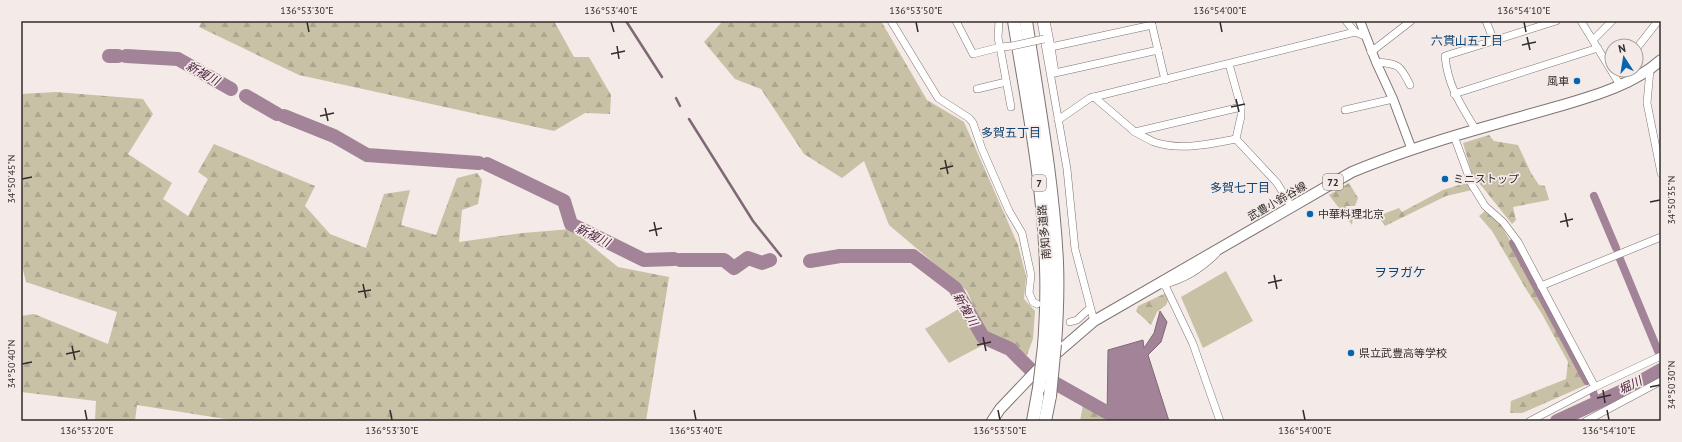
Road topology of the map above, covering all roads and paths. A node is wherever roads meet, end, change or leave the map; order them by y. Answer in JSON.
{"nodes":[{"id":1,"x":891,"y":21,"type":"edge"},
{"id":2,"x":956,"y":21,"type":"edge"},
{"id":3,"x":999,"y":21,"type":"edge"},
{"id":4,"x":1014,"y":21,"type":"edge"},
{"id":5,"x":1026,"y":21,"type":"edge"},
{"id":6,"x":1042,"y":21,"type":"edge"},
{"id":7,"x":1046,"y":21,"type":"edge"},
{"id":8,"x":1346,"y":21,"type":"edge"},
{"id":9,"x":1360,"y":21,"type":"edge"},
{"id":10,"x":1411,"y":21,"type":"edge"},
{"id":11,"x":1486,"y":21,"type":"edge"},
{"id":12,"x":1556,"y":21,"type":"edge"},
{"id":13,"x":1581,"y":21,"type":"edge"},
{"id":14,"x":1612,"y":21,"type":"edge"},
{"id":15,"x":1658,"y":21,"type":"edge"},
{"id":16,"x":1151,"y":23,"type":"edge"},
{"id":17,"x":1354,"y":32,"type":"junction"},
{"id":18,"x":1365,"y":36,"type":"junction"},
{"id":19,"x":1044,"y":39,"type":"junction"},
{"id":20,"x":1644,"y":39,"type":"edge"},
{"id":21,"x":1593,"y":40,"type":"junction"},
{"id":22,"x":1494,"y":41,"type":"junction"},
{"id":23,"x":1000,"y":47,"type":"junction"},
{"id":24,"x":1051,"y":47,"type":"junction"},
{"id":25,"x":1598,"y":48,"type":"junction"},
{"id":26,"x":1158,"y":50,"type":"junction"},
{"id":27,"x":1372,"y":52,"type":"junction"},
{"id":28,"x":1604,"y":57,"type":"edge"},
{"id":29,"x":1661,"y":60,"type":"edge"},
{"id":30,"x":1376,"y":62,"type":"junction"},
{"id":31,"x":1229,"y":64,"type":"junction"},
{"id":32,"x":1650,"y":70,"type":"junction"},
{"id":33,"x":1616,"y":78,"type":"edge"},
{"id":34,"x":1165,"y":80,"type":"junction"},
{"id":35,"x":1006,"y":82,"type":"junction"},
{"id":36,"x":1410,"y":85,"type":"dead end"},
{"id":37,"x":1620,"y":85,"type":"junction"},
{"id":38,"x":977,"y":89,"type":"dead end"},
{"id":39,"x":1454,"y":94,"type":"junction"},
{"id":40,"x":1094,"y":97,"type":"junction"},
{"id":41,"x":1393,"y":99,"type":"junction"},
{"id":42,"x":1011,"y":107,"type":"dead end"},
{"id":43,"x":1241,"y":107,"type":"junction"},
{"id":44,"x":1345,"y":110,"type":"dead end"},
{"id":45,"x":1058,"y":120,"type":"junction"},
{"id":46,"x":1476,"y":130,"type":"junction"},
{"id":47,"x":1135,"y":132,"type":"junction"},
{"id":48,"x":1454,"y":136,"type":"junction"},
{"id":49,"x":1236,"y":139,"type":"junction"},
{"id":50,"x":1412,"y":150,"type":"junction"},
{"id":51,"x":1660,"y":156,"type":"edge"},
{"id":52,"x":1661,"y":173,"type":"edge"},
{"id":53,"x":1291,"y":206,"type":"junction"},
{"id":54,"x":1661,"y":237,"type":"edge"},
{"id":55,"x":1164,"y":283,"type":"junction"},
{"id":56,"x":1541,"y":286,"type":"junction"},
{"id":57,"x":1037,"y":304,"type":"dead end"},
{"id":58,"x":1090,"y":308,"type":"junction"},
{"id":59,"x":1094,"y":321,"type":"junction"},
{"id":60,"x":1070,"y":322,"type":"dead end"},
{"id":61,"x":1050,"y":345,"type":"junction"},
{"id":62,"x":1661,"y":356,"type":"edge"},
{"id":63,"x":1661,"y":381,"type":"edge"},
{"id":64,"x":1595,"y":387,"type":"junction"},
{"id":65,"x":992,"y":421,"type":"edge"},
{"id":66,"x":1033,"y":421,"type":"edge"},
{"id":67,"x":1045,"y":421,"type":"edge"},
{"id":68,"x":1220,"y":421,"type":"edge"},
{"id":69,"x":1530,"y":421,"type":"edge"},
{"id":70,"x":1586,"y":421,"type":"edge"}],
"edges":[{"from":1,"to":57,"type":"street"},
{"from":2,"to":23,"type":"street"},
{"from":3,"to":23,"type":"street"},
{"from":4,"to":61,"type":"highway","name":"南知多道路","number":"7"},
{"from":5,"to":61,"type":"highway","name":"南知多道路","number":"7"},
{"from":6,"to":19,"type":"street"},
{"from":7,"to":24,"type":"street"},
{"from":8,"to":17,"type":"street"},
{"from":9,"to":18,"type":"street"},
{"from":10,"to":27,"type":"street"},
{"from":11,"to":22,"type":"street"},
{"from":12,"to":22,"type":"street"},
{"from":13,"to":21,"type":"street"},
{"from":14,"to":21,"type":"street"},
{"from":15,"to":20,"type":"street"},
{"from":16,"to":24,"type":"street"},
{"from":16,"to":26,"type":"street"},
{"from":17,"to":18,"type":"street"},
{"from":17,"to":31,"type":"street"},
{"from":18,"to":27,"type":"street"},
{"from":19,"to":23,"type":"street","bridge":true},
{"from":19,"to":45,"type":"street"},
{"from":21,"to":25,"type":"street"},
{"from":22,"to":39,"type":"street"},
{"from":23,"to":35,"type":"street"},
{"from":24,"to":26,"type":"street"},
{"from":25,"to":28,"type":"street"},
{"from":25,"to":39,"type":"street"},
{"from":26,"to":34,"type":"street"},
{"from":27,"to":30,"type":"street"},
{"from":29,"to":32,"type":"main road","name":"武豊小鈴谷線","number":"72"},
{"from":30,"to":36,"type":"street"},
{"from":30,"to":41,"type":"street"},
{"from":31,"to":34,"type":"street"},
{"from":31,"to":43,"type":"street"},
{"from":32,"to":37,"type":"main road","name":"武豊小鈴谷線","number":"72"},
{"from":32,"to":51,"type":"street"},
{"from":33,"to":37,"type":"street"},
{"from":34,"to":40,"type":"street"},
{"from":35,"to":38,"type":"street"},
{"from":35,"to":42,"type":"street"},
{"from":37,"to":46,"type":"main road","name":"武豊小鈴谷線","number":"72"},
{"from":39,"to":46,"type":"street"},
{"from":40,"to":45,"type":"street"},
{"from":40,"to":47,"type":"street"},
{"from":41,"to":44,"type":"street"},
{"from":41,"to":50,"type":"street"},
{"from":43,"to":47,"type":"street"},
{"from":43,"to":49,"type":"street"},
{"from":45,"to":58,"type":"street"},
{"from":46,"to":48,"type":"main road","name":"武豊小鈴谷線","number":"72"},
{"from":47,"to":49,"type":"street"},
{"from":48,"to":50,"type":"main road","name":"武豊小鈴谷線","number":"72"},
{"from":48,"to":56,"type":"street"},
{"from":49,"to":53,"type":"street"},
{"from":50,"to":53,"type":"main road","name":"武豊小鈴谷線","number":"72"},
{"from":51,"to":52,"type":"street"},
{"from":53,"to":55,"type":"main road","name":"武豊小鈴谷線","number":"72"},
{"from":54,"to":56,"type":"street"},
{"from":55,"to":59,"type":"main road","name":"武豊小鈴谷線","number":"72"},
{"from":55,"to":68,"type":"street"},
{"from":56,"to":64,"type":"street"},
{"from":58,"to":59,"type":"street"},
{"from":58,"to":60,"type":"street"},
{"from":59,"to":65,"type":"main road","name":"武豊小鈴谷線","number":"72"},
{"from":61,"to":66,"type":"highway","name":"南知多道路","number":"7","bridge":true},
{"from":61,"to":67,"type":"highway","name":"南知多道路","number":"7","bridge":true},
{"from":62,"to":64,"type":"street"},
{"from":63,"to":70,"type":"street"},
{"from":64,"to":69,"type":"street"}]}
